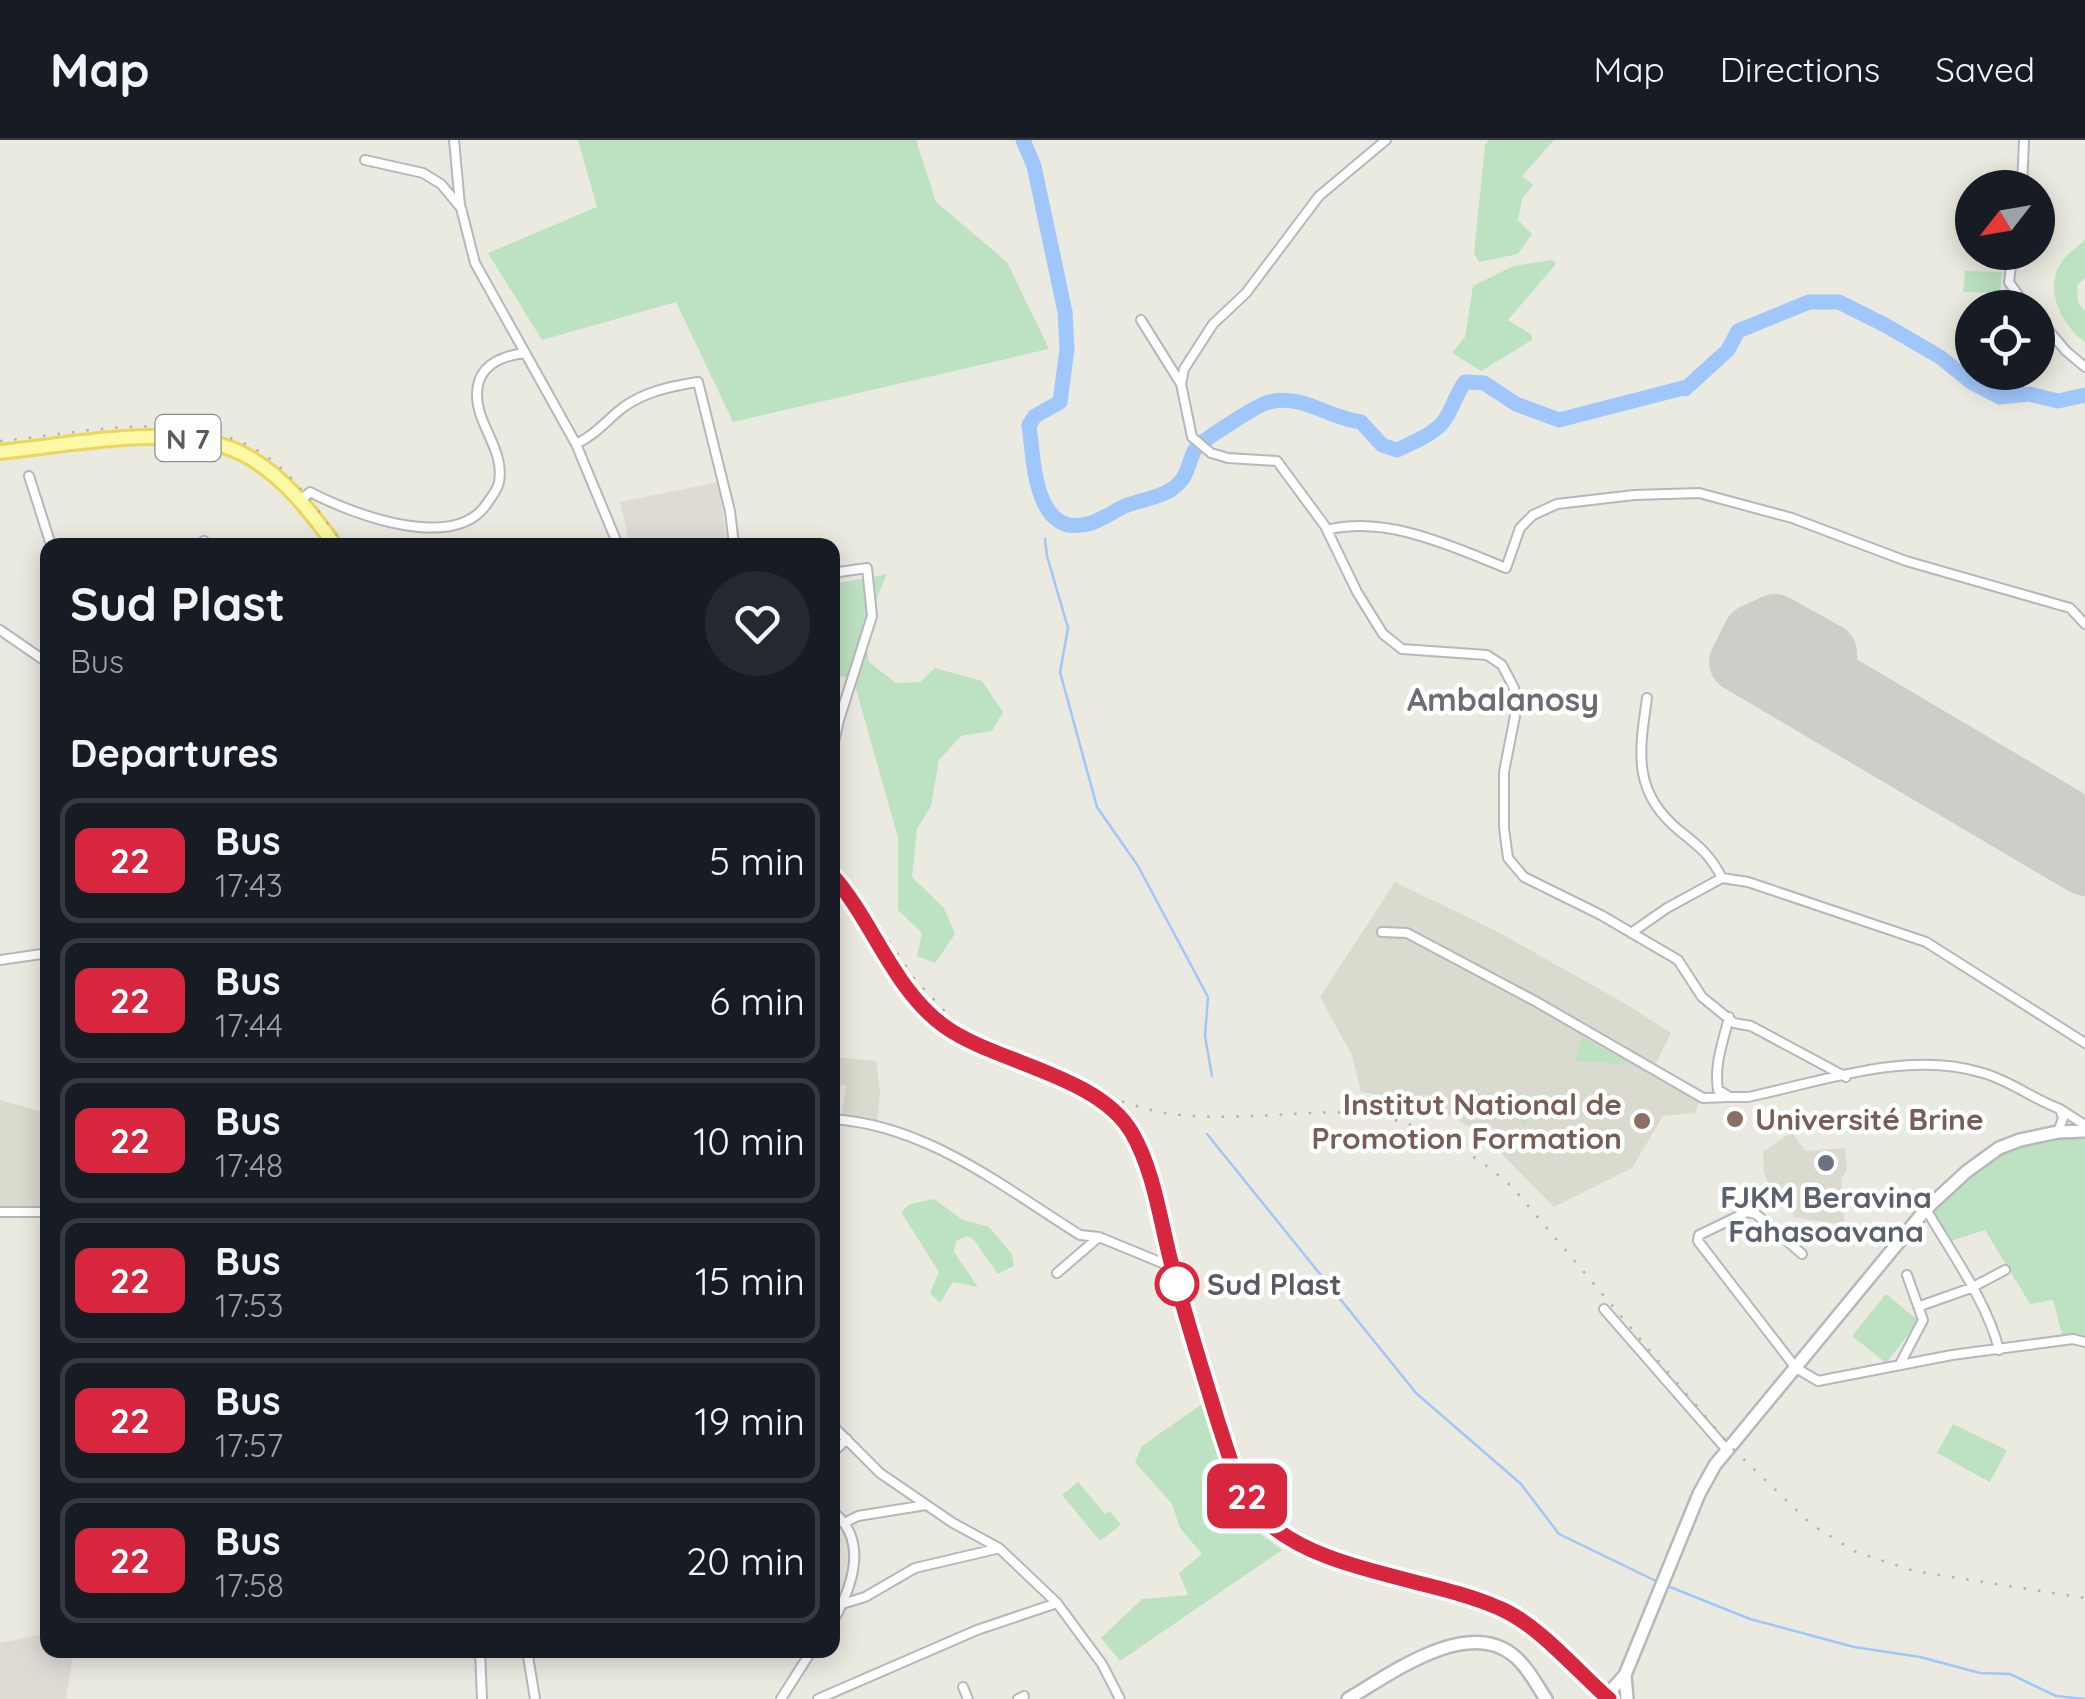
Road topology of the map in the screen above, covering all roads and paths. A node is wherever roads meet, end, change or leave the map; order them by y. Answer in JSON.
{"nodes":[{"id":1,"x":454,"y":140,"type":"edge"},
{"id":2,"x":1386,"y":140,"type":"edge"},
{"id":3,"x":2024,"y":140,"type":"edge"},
{"id":4,"x":365,"y":160,"type":"dead end"},
{"id":5,"x":2023,"y":170,"type":"edge"},
{"id":6,"x":461,"y":208,"type":"junction"},
{"id":7,"x":1140,"y":320,"type":"dead end"},
{"id":8,"x":2055,"y":338,"type":"edge"},
{"id":9,"x":525,"y":354,"type":"junction"},
{"id":10,"x":2085,"y":367,"type":"edge"},
{"id":11,"x":1180,"y":384,"type":"junction"},
{"id":12,"x":576,"y":444,"type":"junction"},
{"id":13,"x":0,"y":452,"type":"edge"},
{"id":14,"x":29,"y":476,"type":"dead end"},
{"id":15,"x":301,"y":500,"type":"junction"},
{"id":16,"x":1327,"y":530,"type":"junction"},
{"id":17,"x":49,"y":538,"type":"edge"},
{"id":18,"x":330,"y":538,"type":"edge"},
{"id":19,"x":615,"y":538,"type":"edge"},
{"id":20,"x":733,"y":538,"type":"edge"},
{"id":21,"x":840,"y":572,"type":"edge"},
{"id":22,"x":2085,"y":624,"type":"edge"},
{"id":23,"x":0,"y":630,"type":"edge"},
{"id":24,"x":40,"y":657,"type":"edge"},
{"id":25,"x":1647,"y":698,"type":"dead end"},
{"id":26,"x":840,"y":717,"type":"edge"},
{"id":27,"x":1722,"y":878,"type":"junction"},
{"id":28,"x":840,"y":884,"type":"edge"},
{"id":29,"x":1382,"y":932,"type":"dead end"},
{"id":30,"x":1631,"y":933,"type":"junction"},
{"id":31,"x":40,"y":954,"type":"edge"},
{"id":32,"x":0,"y":960,"type":"edge"},
{"id":33,"x":1728,"y":1017,"type":"junction"},
{"id":34,"x":2085,"y":1043,"type":"edge"},
{"id":35,"x":1846,"y":1077,"type":"junction"},
{"id":36,"x":1730,"y":1098,"type":"junction"},
{"id":37,"x":2060,"y":1109,"type":"junction"},
{"id":38,"x":840,"y":1121,"type":"edge"},
{"id":39,"x":2085,"y":1128,"type":"edge"},
{"id":40,"x":2058,"y":1132,"type":"junction"},
{"id":41,"x":1926,"y":1209,"type":"junction"},
{"id":42,"x":0,"y":1212,"type":"edge"},
{"id":43,"x":40,"y":1212,"type":"edge"},
{"id":44,"x":1099,"y":1236,"type":"junction"},
{"id":45,"x":1802,"y":1254,"type":"dead end"},
{"id":46,"x":1172,"y":1267,"type":"junction"},
{"id":47,"x":2005,"y":1270,"type":"dead end"},
{"id":48,"x":1057,"y":1273,"type":"dead end"},
{"id":49,"x":1907,"y":1274,"type":"dead end"},
{"id":50,"x":1971,"y":1288,"type":"junction"},
{"id":51,"x":1920,"y":1306,"type":"junction"},
{"id":52,"x":1604,"y":1308,"type":"dead end"},
{"id":53,"x":2085,"y":1342,"type":"edge"},
{"id":54,"x":1999,"y":1350,"type":"junction"},
{"id":55,"x":1900,"y":1364,"type":"junction"},
{"id":56,"x":1796,"y":1368,"type":"junction"},
{"id":57,"x":840,"y":1432,"type":"edge"},
{"id":58,"x":847,"y":1439,"type":"junction"},
{"id":59,"x":840,"y":1445,"type":"edge"},
{"id":60,"x":1728,"y":1450,"type":"junction"},
{"id":61,"x":926,"y":1505,"type":"junction"},
{"id":62,"x":840,"y":1517,"type":"edge"},
{"id":63,"x":846,"y":1522,"type":"junction"},
{"id":64,"x":999,"y":1548,"type":"junction"},
{"id":65,"x":1058,"y":1603,"type":"junction"},
{"id":66,"x":842,"y":1604,"type":"junction"},
{"id":67,"x":840,"y":1608,"type":"edge"},
{"id":68,"x":480,"y":1658,"type":"edge"},
{"id":69,"x":528,"y":1658,"type":"edge"},
{"id":70,"x":807,"y":1658,"type":"edge"},
{"id":71,"x":1625,"y":1675,"type":"junction"},
{"id":72,"x":962,"y":1687,"type":"dead end"},
{"id":73,"x":1608,"y":1697,"type":"edge"},
{"id":74,"x":482,"y":1699,"type":"edge"},
{"id":75,"x":535,"y":1699,"type":"edge"},
{"id":76,"x":781,"y":1699,"type":"edge"},
{"id":77,"x":818,"y":1699,"type":"edge"},
{"id":78,"x":968,"y":1699,"type":"edge"},
{"id":79,"x":1120,"y":1699,"type":"edge"},
{"id":80,"x":1348,"y":1699,"type":"edge"},
{"id":81,"x":1546,"y":1699,"type":"edge"},
{"id":82,"x":1627,"y":1699,"type":"edge"}],
"edges":[{"from":1,"to":6,"type":"street"},
{"from":2,"to":11,"type":"street"},
{"from":3,"to":5,"type":"street"},
{"from":4,"to":6,"type":"street"},
{"from":6,"to":9,"type":"street"},
{"from":7,"to":11,"type":"street"},
{"from":8,"to":10,"type":"street"},
{"from":9,"to":12,"type":"street"},
{"from":9,"to":15,"type":"street"},
{"from":11,"to":16,"type":"street"},
{"from":12,"to":19,"type":"street"},
{"from":12,"to":20,"type":"street"},
{"from":13,"to":15,"type":"main road","number":"N 7"},
{"from":14,"to":17,"type":"street"},
{"from":15,"to":18,"type":"main road","number":"N 7"},
{"from":16,"to":22,"type":"street"},
{"from":16,"to":30,"type":"street"},
{"from":21,"to":26,"type":"street"},
{"from":23,"to":24,"type":"street"},
{"from":25,"to":27,"type":"street"},
{"from":27,"to":30,"type":"street"},
{"from":27,"to":34,"type":"street"},
{"from":28,"to":46,"type":"main road"},
{"from":29,"to":36,"type":"street"},
{"from":30,"to":33,"type":"street"},
{"from":31,"to":32,"type":"street"},
{"from":33,"to":35,"type":"street"},
{"from":33,"to":36,"type":"street"},
{"from":35,"to":36,"type":"street"},
{"from":35,"to":37,"type":"street"},
{"from":37,"to":39,"type":"street"},
{"from":37,"to":40,"type":"street"},
{"from":38,"to":44,"type":"street"},
{"from":39,"to":40,"type":"street"},
{"from":40,"to":41,"type":"street"},
{"from":41,"to":50,"type":"street"},
{"from":41,"to":56,"type":"street"},
{"from":42,"to":43,"type":"street"},
{"from":44,"to":46,"type":"street"},
{"from":44,"to":48,"type":"street"},
{"from":45,"to":56,"type":"street"},
{"from":46,"to":73,"type":"main road"},
{"from":47,"to":50,"type":"street"},
{"from":49,"to":51,"type":"street"},
{"from":50,"to":51,"type":"street"},
{"from":50,"to":54,"type":"street"},
{"from":51,"to":55,"type":"street"},
{"from":52,"to":60,"type":"street"},
{"from":53,"to":54,"type":"street"},
{"from":54,"to":55,"type":"street"},
{"from":55,"to":56,"type":"street"},
{"from":56,"to":60,"type":"street"},
{"from":57,"to":58,"type":"street"},
{"from":58,"to":59,"type":"street"},
{"from":58,"to":61,"type":"street"},
{"from":60,"to":71,"type":"street"},
{"from":61,"to":63,"type":"street"},
{"from":61,"to":64,"type":"street"},
{"from":62,"to":63,"type":"street"},
{"from":63,"to":66,"type":"street"},
{"from":64,"to":65,"type":"street"},
{"from":64,"to":66,"type":"street"},
{"from":65,"to":77,"type":"street"},
{"from":65,"to":79,"type":"street"},
{"from":66,"to":67,"type":"street"},
{"from":68,"to":74,"type":"street"},
{"from":69,"to":75,"type":"street"},
{"from":70,"to":76,"type":"street"},
{"from":71,"to":73,"type":"street"},
{"from":71,"to":82,"type":"street"},
{"from":72,"to":78,"type":"street"},
{"from":80,"to":81,"type":"street"}]}
